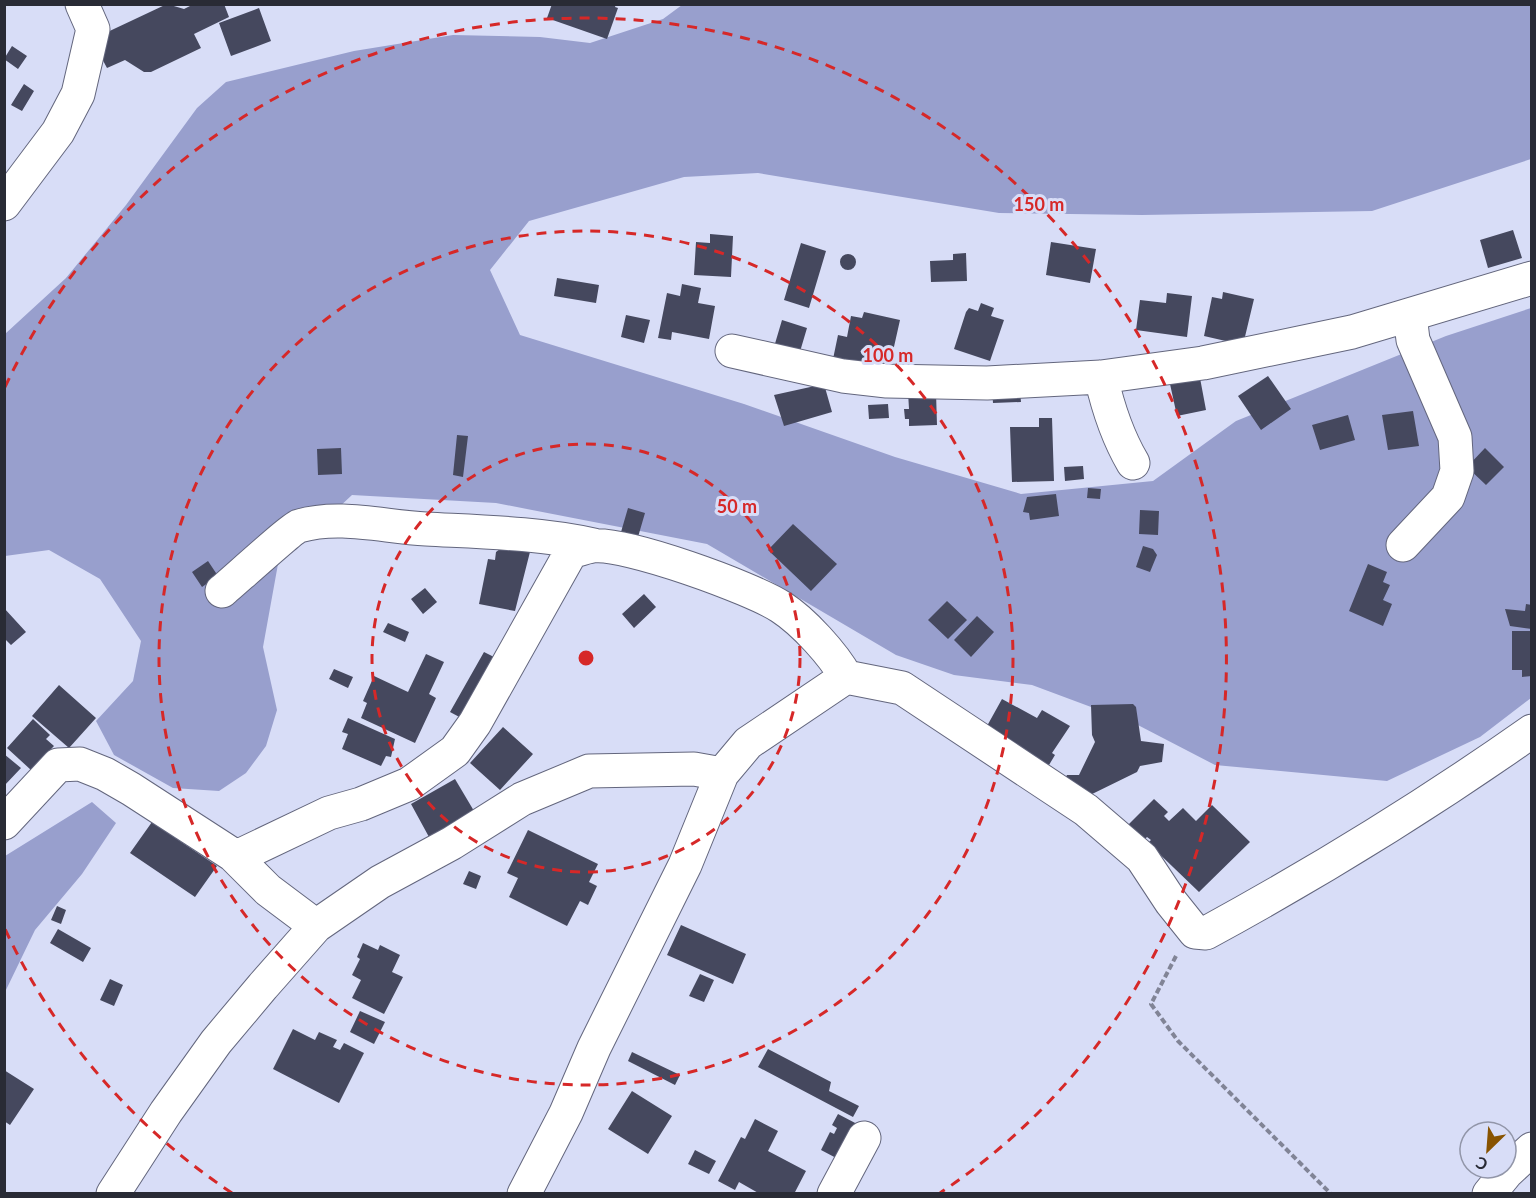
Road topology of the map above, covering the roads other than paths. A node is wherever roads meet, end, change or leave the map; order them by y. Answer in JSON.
{"nodes":[{"id":1,"x":85,"y":5,"type":"edge"},
{"id":2,"x":4,"y":204,"type":"edge"},
{"id":3,"x":1532,"y":278,"type":"edge"},
{"id":4,"x":1410,"y":315,"type":"junction"},
{"id":5,"x":732,"y":351,"type":"dead end"},
{"id":6,"x":1101,"y":377,"type":"junction"},
{"id":7,"x":1132,"y":464,"type":"dead end"},
{"id":8,"x":572,"y":545,"type":"junction"},
{"id":9,"x":1403,"y":545,"type":"dead end"},
{"id":10,"x":222,"y":591,"type":"dead end"},
{"id":11,"x":846,"y":677,"type":"junction"},
{"id":12,"x":1532,"y":731,"type":"edge"},
{"id":13,"x":722,"y":774,"type":"junction"},
{"id":14,"x":4,"y":823,"type":"edge"},
{"id":15,"x":233,"y":855,"type":"junction"},
{"id":16,"x":316,"y":926,"type":"junction"},
{"id":17,"x":864,"y":1138,"type":"dead end"},
{"id":18,"x":1532,"y":1149,"type":"edge"},
{"id":19,"x":113,"y":1194,"type":"edge"},
{"id":20,"x":524,"y":1194,"type":"edge"},
{"id":21,"x":834,"y":1194,"type":"edge"},
{"id":22,"x":1489,"y":1194,"type":"edge"}],
"edges":[{"from":1,"to":2,"type":"street"},
{"from":3,"to":4,"type":"street"},
{"from":4,"to":6,"type":"street"},
{"from":4,"to":9,"type":"street"},
{"from":5,"to":6,"type":"street"},
{"from":6,"to":7,"type":"street"},
{"from":8,"to":10,"type":"street"},
{"from":8,"to":11,"type":"street"},
{"from":8,"to":15,"type":"street"},
{"from":11,"to":12,"type":"street"},
{"from":11,"to":13,"type":"street"},
{"from":13,"to":16,"type":"street"},
{"from":13,"to":20,"type":"street"},
{"from":14,"to":15,"type":"street"},
{"from":15,"to":16,"type":"street"},
{"from":16,"to":19,"type":"street"},
{"from":17,"to":21,"type":"street"},
{"from":18,"to":22,"type":"street"}]}
